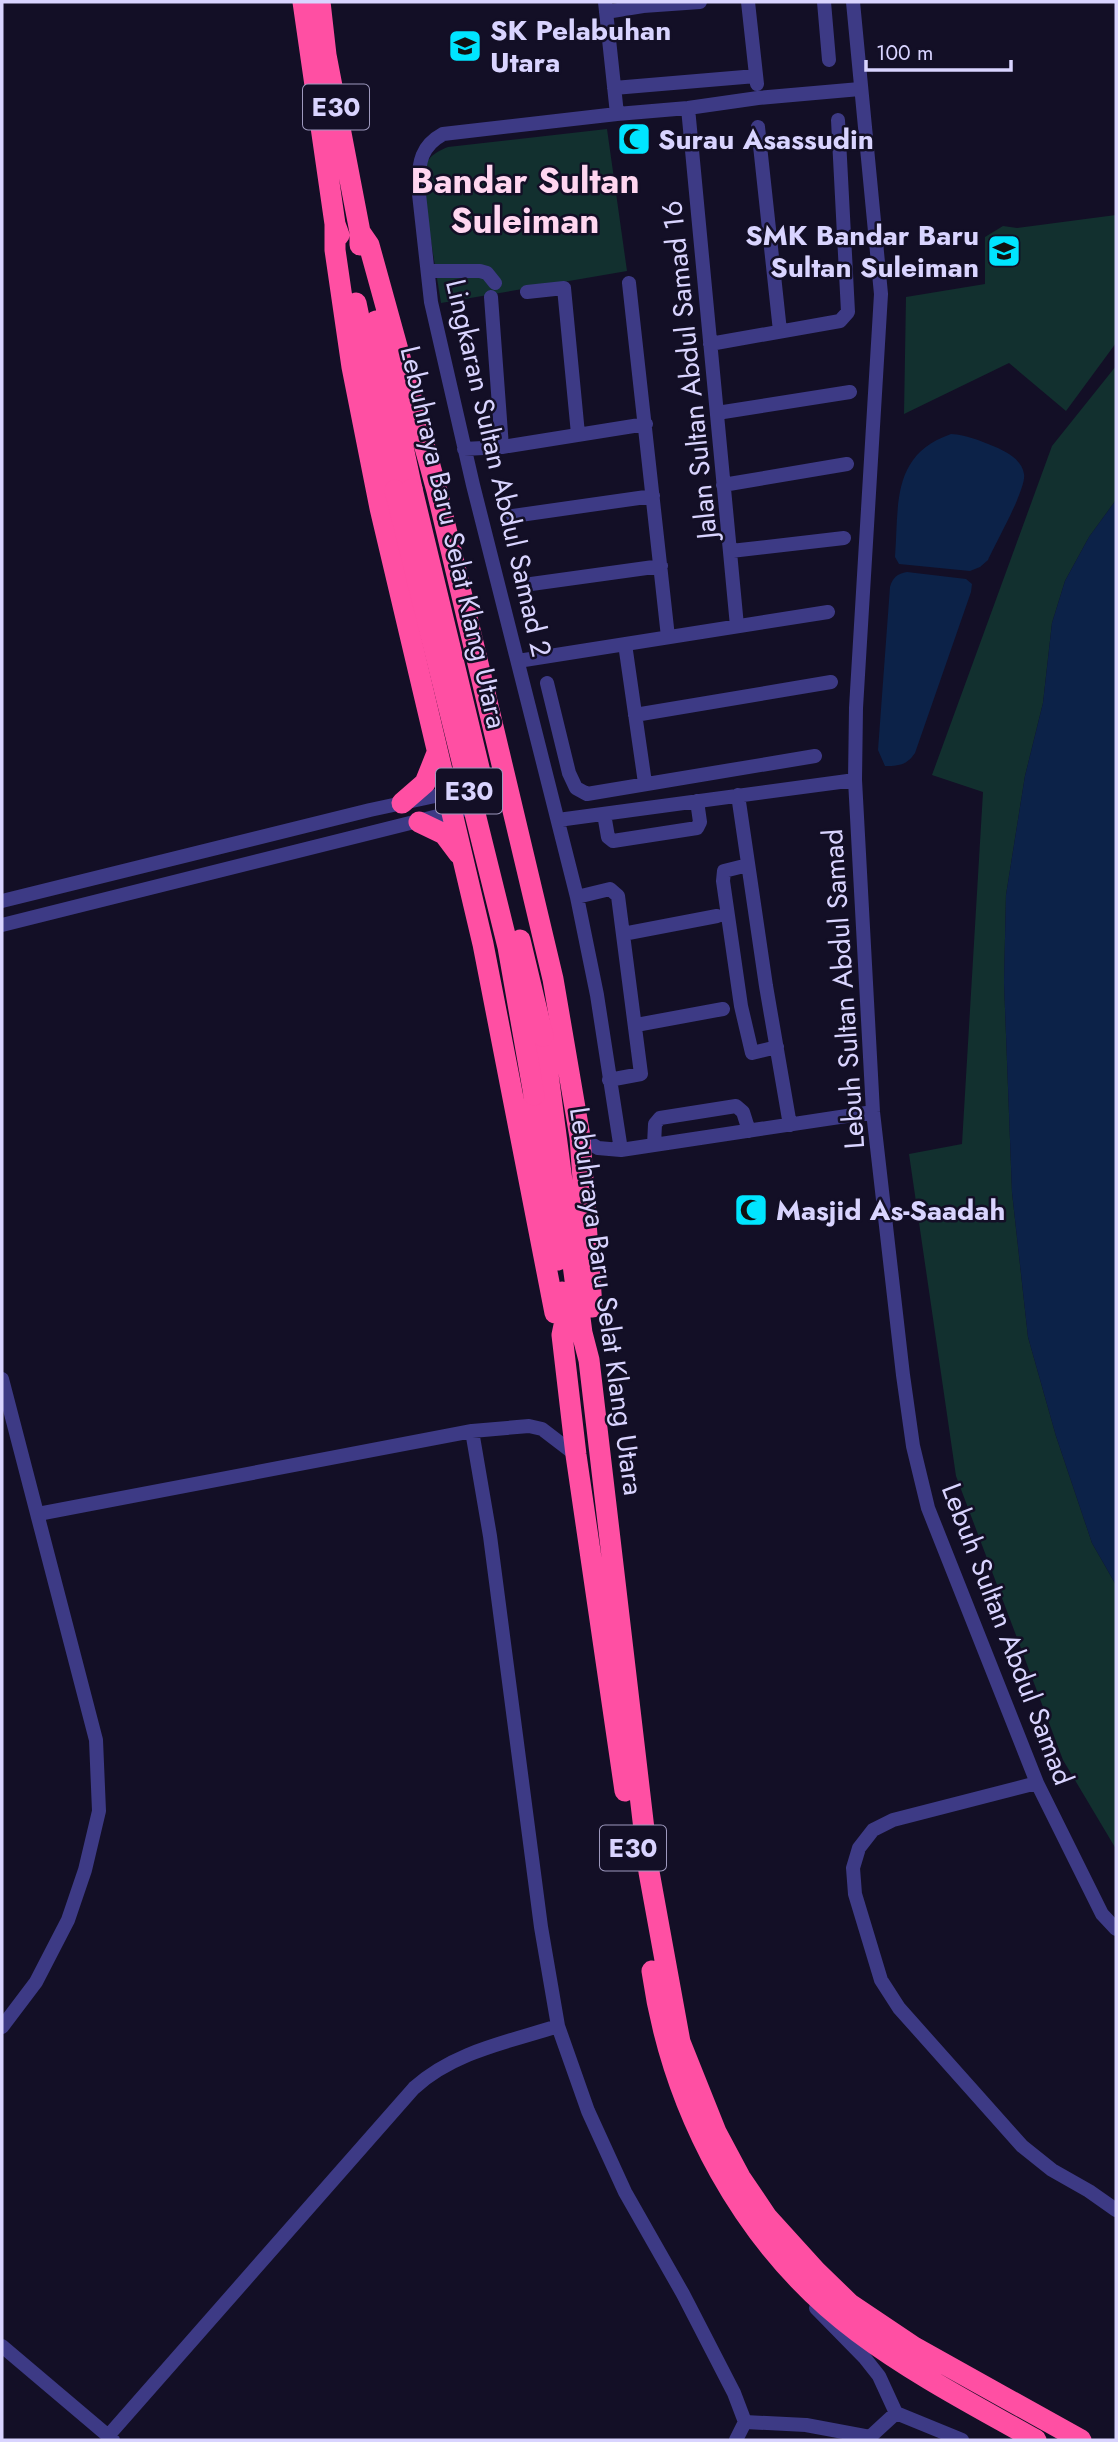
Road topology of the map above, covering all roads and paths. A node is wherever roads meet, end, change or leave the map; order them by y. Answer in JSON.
{"nodes":[{"id":1,"x":303,"y":2,"type":"edge"},
{"id":2,"x":320,"y":2,"type":"edge"},
{"id":3,"x":699,"y":2,"type":"edge"},
{"id":4,"x":748,"y":2,"type":"edge"},
{"id":5,"x":824,"y":2,"type":"edge"},
{"id":6,"x":853,"y":2,"type":"edge"},
{"id":7,"x":681,"y":3,"type":"edge"},
{"id":8,"x":606,"y":7,"type":"edge"},
{"id":9,"x":829,"y":60,"type":"dead end"},
{"id":10,"x":756,"y":76,"type":"junction"},
{"id":11,"x":614,"y":88,"type":"junction"},
{"id":12,"x":860,"y":89,"type":"junction"},
{"id":13,"x":758,"y":98,"type":"junction"},
{"id":14,"x":688,"y":108,"type":"junction"},
{"id":15,"x":617,"y":114,"type":"junction"},
{"id":16,"x":838,"y":120,"type":"dead end"},
{"id":17,"x":758,"y":127,"type":"dead end"},
{"id":18,"x":335,"y":224,"type":"junction"},
{"id":19,"x":360,"y":232,"type":"junction"},
{"id":20,"x":428,"y":271,"type":"junction"},
{"id":21,"x":629,"y":283,"type":"dead end"},
{"id":22,"x":527,"y":292,"type":"dead end"},
{"id":23,"x":780,"y":331,"type":"junction"},
{"id":24,"x":710,"y":344,"type":"junction"},
{"id":25,"x":850,"y":392,"type":"dead end"},
{"id":26,"x":717,"y":414,"type":"junction"},
{"id":27,"x":646,"y":424,"type":"junction"},
{"id":28,"x":578,"y":434,"type":"junction"},
{"id":29,"x":502,"y":447,"type":"junction"},
{"id":30,"x":464,"y":449,"type":"junction"},
{"id":31,"x":847,"y":464,"type":"dead end"},
{"id":32,"x":723,"y":485,"type":"junction"},
{"id":33,"x":403,"y":489,"type":"junction"},
{"id":34,"x":653,"y":496,"type":"junction"},
{"id":35,"x":513,"y":516,"type":"dead end"},
{"id":36,"x":844,"y":538,"type":"dead end"},
{"id":37,"x":731,"y":551,"type":"junction"},
{"id":38,"x":661,"y":566,"type":"junction"},
{"id":39,"x":524,"y":585,"type":"dead end"},
{"id":40,"x":828,"y":612,"type":"dead end"},
{"id":41,"x":737,"y":626,"type":"junction"},
{"id":42,"x":668,"y":638,"type":"junction"},
{"id":43,"x":625,"y":644,"type":"junction"},
{"id":44,"x":518,"y":661,"type":"junction"},
{"id":45,"x":831,"y":682,"type":"dead end"},
{"id":46,"x":547,"y":683,"type":"dead end"},
{"id":47,"x":635,"y":715,"type":"junction"},
{"id":48,"x":437,"y":753,"type":"junction"},
{"id":49,"x":815,"y":756,"type":"dead end"},
{"id":50,"x":855,"y":780,"type":"junction"},
{"id":51,"x":645,"y":783,"type":"junction"},
{"id":52,"x":507,"y":790,"type":"junction"},
{"id":53,"x":738,"y":795,"type":"junction"},
{"id":54,"x":697,"y":801,"type":"junction"},
{"id":55,"x":402,"y":803,"type":"junction"},
{"id":56,"x":450,"y":803,"type":"junction"},
{"id":57,"x":604,"y":814,"type":"junction"},
{"id":58,"x":558,"y":820,"type":"junction"},
{"id":59,"x":419,"y":822,"type":"junction"},
{"id":60,"x":464,"y":861,"type":"junction"},
{"id":61,"x":748,"y":865,"type":"junction"},
{"id":62,"x":68,"y":885,"type":"junction"},
{"id":63,"x":577,"y":897,"type":"junction"},
{"id":64,"x":2,"y":901,"type":"edge"},
{"id":65,"x":73,"y":906,"type":"junction"},
{"id":66,"x":717,"y":916,"type":"dead end"},
{"id":67,"x":2,"y":925,"type":"edge"},
{"id":68,"x":623,"y":934,"type":"junction"},
{"id":69,"x":723,"y":1009,"type":"dead end"},
{"id":70,"x":636,"y":1025,"type":"junction"},
{"id":71,"x":776,"y":1047,"type":"junction"},
{"id":72,"x":610,"y":1080,"type":"junction"},
{"id":73,"x":873,"y":1112,"type":"junction"},
{"id":74,"x":790,"y":1125,"type":"junction"},
{"id":75,"x":749,"y":1131,"type":"junction"},
{"id":76,"x":580,"y":1137,"type":"junction"},
{"id":77,"x":654,"y":1145,"type":"junction"},
{"id":78,"x":621,"y":1150,"type":"junction"},
{"id":79,"x":581,"y":1169,"type":"junction"},
{"id":80,"x":562,"y":1335,"type":"junction"},
{"id":81,"x":589,"y":1360,"type":"junction"},
{"id":82,"x":2,"y":1379,"type":"edge"},
{"id":83,"x":472,"y":1432,"type":"junction"},
{"id":84,"x":576,"y":1455,"type":"junction"},
{"id":85,"x":38,"y":1514,"type":"junction"},
{"id":86,"x":1037,"y":1783,"type":"junction"},
{"id":87,"x":1116,"y":1929,"type":"edge"},
{"id":88,"x":658,"y":2015,"type":"junction"},
{"id":89,"x":558,"y":2026,"type":"junction"},
{"id":90,"x":2,"y":2027,"type":"edge"},
{"id":91,"x":1116,"y":2210,"type":"edge"},
{"id":92,"x":2,"y":2346,"type":"edge"},
{"id":93,"x":896,"y":2413,"type":"junction"},
{"id":94,"x":746,"y":2422,"type":"junction"},
{"id":95,"x":111,"y":2438,"type":"edge"},
{"id":96,"x":871,"y":2439,"type":"edge"},
{"id":97,"x":736,"y":2440,"type":"edge"},
{"id":98,"x":962,"y":2440,"type":"edge"},
{"id":99,"x":1036,"y":2440,"type":"edge"},
{"id":100,"x":1081,"y":2440,"type":"edge"}],
"edges":[{"from":1,"to":18,"type":"highway","name":"Lebuhraya Baru Selat Klang Utara","number":"E30"},
{"from":2,"to":19,"type":"highway","name":"Lebuhraya Baru Selat Klang Utara","number":"E30"},
{"from":3,"to":7,"type":"street"},
{"from":4,"to":10,"type":"street"},
{"from":5,"to":9,"type":"street"},
{"from":6,"to":12,"type":"street","name":"Lebuh Sultan Abdul Samad"},
{"from":7,"to":8,"type":"street"},
{"from":8,"to":11,"type":"street"},
{"from":10,"to":11,"type":"street"},
{"from":10,"to":13,"type":"street"},
{"from":11,"to":15,"type":"street"},
{"from":12,"to":13,"type":"street","name":"Lingkaran Sultan Abdul Samad 2"},
{"from":12,"to":50,"type":"street","name":"Lebuh Sultan Abdul Samad"},
{"from":13,"to":14,"type":"street","name":"Lingkaran Sultan Abdul Samad 2"},
{"from":14,"to":15,"type":"street","name":"Lingkaran Sultan Abdul Samad 2"},
{"from":14,"to":24,"type":"street","name":"Jalan Sultan Abdul Samad 16"},
{"from":15,"to":20,"type":"street","name":"Lingkaran Sultan Abdul Samad 2"},
{"from":16,"to":23,"type":"street"},
{"from":17,"to":23,"type":"street"},
{"from":18,"to":33,"type":"highway","name":"Lebuhraya Baru Selat Klang Utara","number":"E30"},
{"from":18,"to":48,"type":"highway"},
{"from":19,"to":33,"type":"highway","name":"Lebuhraya Baru Selat Klang Utara","number":"E30"},
{"from":19,"to":52,"type":"highway"},
{"from":20,"to":29,"type":"street"},
{"from":20,"to":30,"type":"street","name":"Lingkaran Sultan Abdul Samad 2"},
{"from":21,"to":27,"type":"street"},
{"from":22,"to":28,"type":"street"},
{"from":23,"to":24,"type":"street"},
{"from":24,"to":26,"type":"street","name":"Jalan Sultan Abdul Samad 16"},
{"from":25,"to":26,"type":"street"},
{"from":26,"to":32,"type":"street","name":"Jalan Sultan Abdul Samad 16"},
{"from":27,"to":28,"type":"street"},
{"from":27,"to":34,"type":"street"},
{"from":28,"to":29,"type":"street"},
{"from":29,"to":30,"type":"street"},
{"from":30,"to":44,"type":"street","name":"Lingkaran Sultan Abdul Samad 2"},
{"from":31,"to":32,"type":"street"},
{"from":32,"to":37,"type":"street","name":"Jalan Sultan Abdul Samad 16"},
{"from":33,"to":80,"type":"highway","name":"Lebuhraya Baru Selat Klang Utara","number":"E30","bridge":true},
{"from":33,"to":81,"type":"highway","name":"Lebuhraya Baru Selat Klang Utara","number":"E30","bridge":true},
{"from":34,"to":35,"type":"street"},
{"from":34,"to":38,"type":"street"},
{"from":36,"to":37,"type":"street"},
{"from":37,"to":41,"type":"street","name":"Jalan Sultan Abdul Samad 16"},
{"from":38,"to":39,"type":"street"},
{"from":38,"to":42,"type":"street"},
{"from":40,"to":41,"type":"street"},
{"from":41,"to":42,"type":"street"},
{"from":42,"to":43,"type":"street"},
{"from":43,"to":44,"type":"street"},
{"from":43,"to":47,"type":"street"},
{"from":44,"to":58,"type":"street","name":"Lingkaran Sultan Abdul Samad 2"},
{"from":45,"to":47,"type":"street"},
{"from":46,"to":51,"type":"street"},
{"from":47,"to":51,"type":"street"},
{"from":48,"to":55,"type":"highway"},
{"from":48,"to":56,"type":"highway"},
{"from":49,"to":51,"type":"street"},
{"from":50,"to":53,"type":"street"},
{"from":50,"to":73,"type":"street","name":"Lebuh Sultan Abdul Samad"},
{"from":52,"to":56,"type":"street"},
{"from":52,"to":56,"type":"street"},
{"from":52,"to":76,"type":"highway"},
{"from":53,"to":54,"type":"street"},
{"from":53,"to":61,"type":"street"},
{"from":54,"to":57,"type":"street"},
{"from":54,"to":57,"type":"street"},
{"from":55,"to":56,"type":"street"},
{"from":55,"to":62,"type":"street"},
{"from":56,"to":59,"type":"street"},
{"from":56,"to":60,"type":"highway"},
{"from":57,"to":58,"type":"street"},
{"from":58,"to":63,"type":"street","name":"Lingkaran Sultan Abdul Samad 2"},
{"from":59,"to":60,"type":"highway"},
{"from":59,"to":65,"type":"street"},
{"from":60,"to":80,"type":"highway"},
{"from":61,"to":71,"type":"street"},
{"from":61,"to":71,"type":"street"},
{"from":62,"to":64,"type":"street"},
{"from":62,"to":65,"type":"street"},
{"from":63,"to":68,"type":"street"},
{"from":63,"to":72,"type":"street","name":"Lingkaran Sultan Abdul Samad 2"},
{"from":65,"to":67,"type":"street"},
{"from":66,"to":68,"type":"street"},
{"from":68,"to":70,"type":"street"},
{"from":69,"to":70,"type":"street"},
{"from":70,"to":72,"type":"street"},
{"from":71,"to":74,"type":"street"},
{"from":72,"to":78,"type":"street","name":"Lingkaran Sultan Abdul Samad 2"},
{"from":73,"to":74,"type":"street"},
{"from":73,"to":86,"type":"street","name":"Lebuh Sultan Abdul Samad"},
{"from":74,"to":75,"type":"street"},
{"from":75,"to":77,"type":"street"},
{"from":75,"to":77,"type":"street"},
{"from":76,"to":78,"type":"street"},
{"from":76,"to":79,"type":"highway"},
{"from":77,"to":78,"type":"street"},
{"from":78,"to":79,"type":"street"},
{"from":79,"to":81,"type":"highway"},
{"from":80,"to":84,"type":"highway","name":"Lebuhraya Baru Selat Klang Utara","number":"E30"},
{"from":81,"to":100,"type":"highway","name":"Lebuhraya Baru Selat Klang Utara","number":"E30"},
{"from":82,"to":85,"type":"street"},
{"from":83,"to":84,"type":"street"},
{"from":83,"to":85,"type":"street"},
{"from":83,"to":89,"type":"street"},
{"from":84,"to":88,"type":"highway","name":"Lebuhraya Baru Selat Klang Utara","number":"E30"},
{"from":85,"to":90,"type":"street"},
{"from":86,"to":87,"type":"street","name":"Lebuh Sultan Abdul Samad"},
{"from":86,"to":91,"type":"street"},
{"from":88,"to":93,"type":"street"},
{"from":88,"to":99,"type":"highway","name":"Lebuhraya Baru Selat Klang Utara","number":"E30"},
{"from":89,"to":94,"type":"street"},
{"from":89,"to":95,"type":"street"},
{"from":92,"to":95,"type":"street"},
{"from":93,"to":96,"type":"street"},
{"from":93,"to":98,"type":"street"},
{"from":94,"to":96,"type":"street"},
{"from":94,"to":97,"type":"street"}]}
